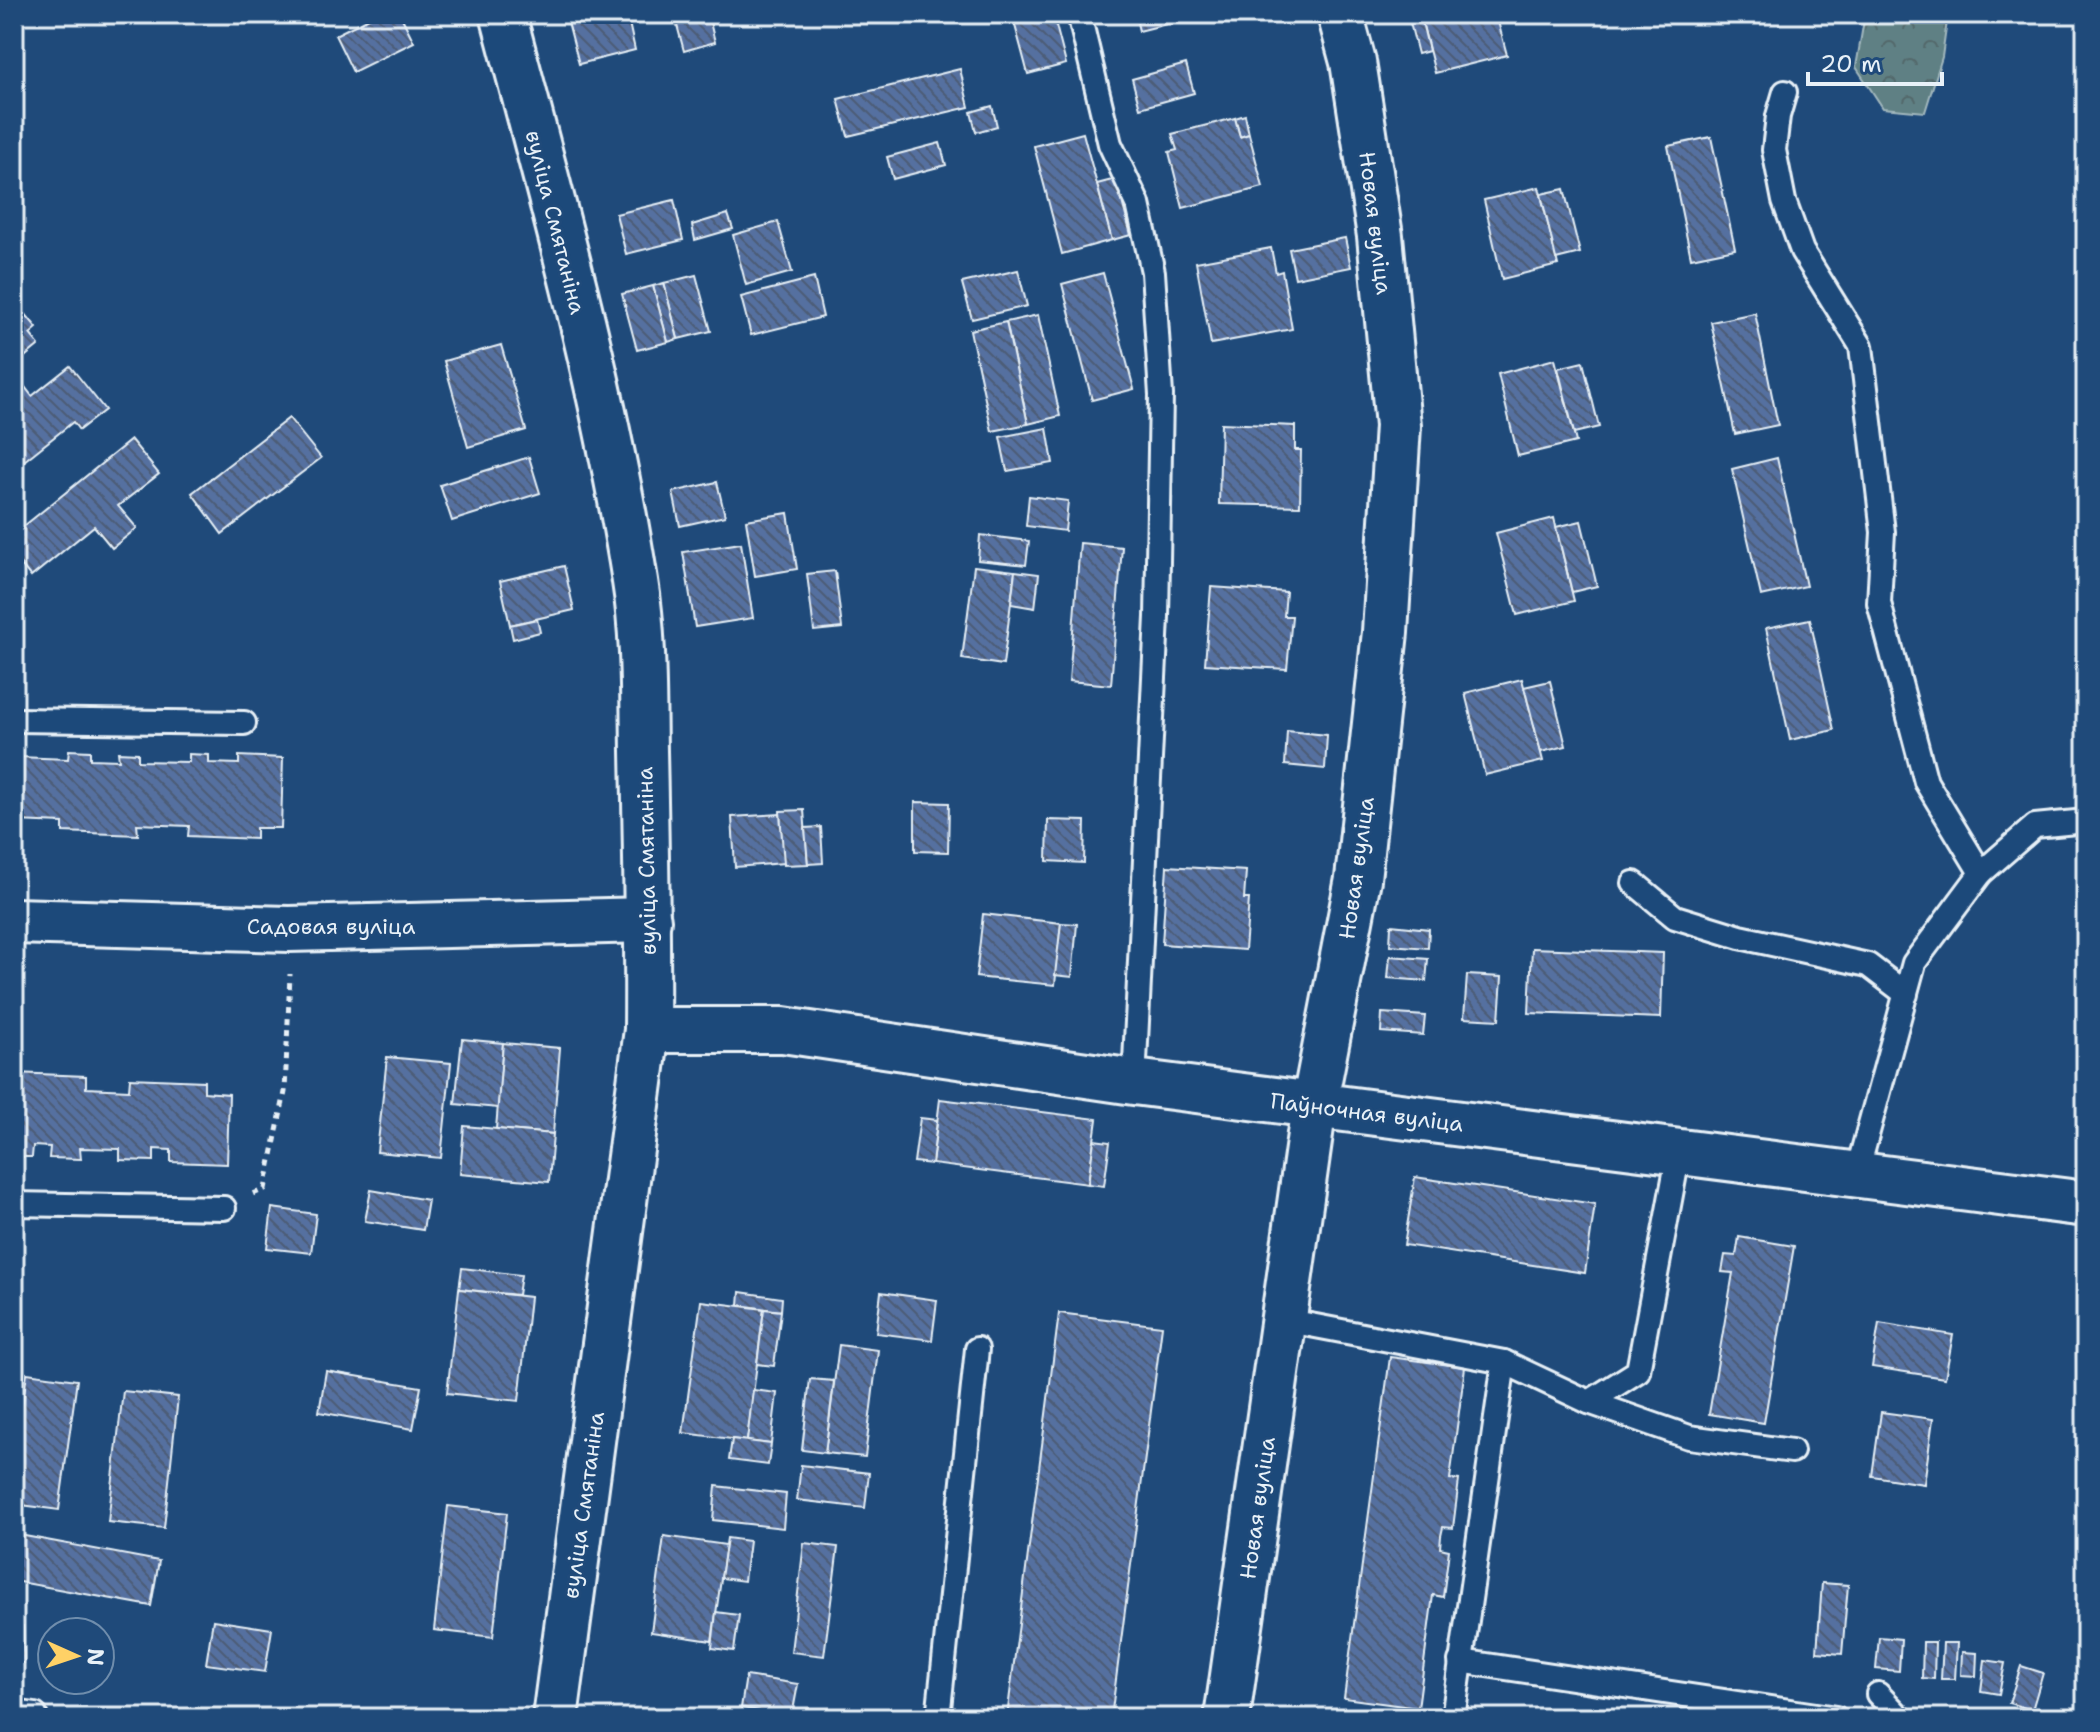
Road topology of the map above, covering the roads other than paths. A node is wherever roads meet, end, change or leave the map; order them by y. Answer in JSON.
{"nodes":[{"id":1,"x":503,"y":14,"type":"edge"},
{"id":2,"x":1079,"y":14,"type":"edge"},
{"id":3,"x":1340,"y":14,"type":"edge"},
{"id":4,"x":1785,"y":92,"type":"dead end"},
{"id":5,"x":14,"y":720,"type":"edge"},
{"id":6,"x":244,"y":723,"type":"dead end"},
{"id":7,"x":2086,"y":821,"type":"edge"},
{"id":8,"x":1981,"y":873,"type":"junction"},
{"id":9,"x":1634,"y":883,"type":"dead end"},
{"id":10,"x":648,"y":920,"type":"junction"},
{"id":11,"x":14,"y":921,"type":"edge"},
{"id":12,"x":1906,"y":994,"type":"junction"},
{"id":13,"x":647,"y":1030,"type":"junction"},
{"id":14,"x":1134,"y":1082,"type":"junction"},
{"id":15,"x":1314,"y":1106,"type":"junction"},
{"id":16,"x":1679,"y":1152,"type":"junction"},
{"id":17,"x":1857,"y":1172,"type":"junction"},
{"id":18,"x":14,"y":1204,"type":"edge"},
{"id":19,"x":2086,"y":1204,"type":"edge"},
{"id":20,"x":224,"y":1208,"type":"road end"},
{"id":21,"x":1284,"y":1320,"type":"junction"},
{"id":22,"x":977,"y":1349,"type":"dead end"},
{"id":23,"x":1504,"y":1362,"type":"junction"},
{"id":24,"x":1589,"y":1402,"type":"junction"},
{"id":25,"x":1792,"y":1451,"type":"dead end"},
{"id":26,"x":1460,"y":1661,"type":"junction"},
{"id":27,"x":1878,"y":1694,"type":"dead end"},
{"id":28,"x":555,"y":1718,"type":"edge"},
{"id":29,"x":938,"y":1718,"type":"edge"},
{"id":30,"x":1227,"y":1718,"type":"edge"},
{"id":31,"x":1453,"y":1718,"type":"edge"},
{"id":32,"x":1836,"y":1718,"type":"edge"},
{"id":33,"x":1901,"y":1718,"type":"edge"}],
"edges":[{"from":1,"to":10,"type":"street","name":"вуліца Смятаніна"},
{"from":2,"to":14,"type":"lane"},
{"from":3,"to":15,"type":"street","name":"Новая вуліца"},
{"from":4,"to":8,"type":"lane"},
{"from":5,"to":6,"type":"lane"},
{"from":7,"to":8,"type":"lane"},
{"from":8,"to":12,"type":"lane"},
{"from":9,"to":12,"type":"lane"},
{"from":10,"to":11,"type":"street","name":"Садовая вуліца"},
{"from":10,"to":13,"type":"street","name":"вуліца Смятаніна"},
{"from":12,"to":17,"type":"lane"},
{"from":13,"to":14,"type":"street","name":"Паўночная вуліца"},
{"from":13,"to":28,"type":"street","name":"вуліца Смятаніна"},
{"from":14,"to":15,"type":"street","name":"Паўночная вуліца"},
{"from":15,"to":16,"type":"street","name":"Паўночная вуліца"},
{"from":15,"to":21,"type":"street","name":"Новая вуліца"},
{"from":16,"to":17,"type":"street","name":"Паўночная вуліца"},
{"from":16,"to":24,"type":"lane"},
{"from":17,"to":19,"type":"street","name":"Паўночная вуліца"},
{"from":18,"to":20,"type":"lane"},
{"from":21,"to":23,"type":"lane"},
{"from":21,"to":30,"type":"street","name":"Новая вуліца"},
{"from":22,"to":29,"type":"lane"},
{"from":23,"to":24,"type":"lane"},
{"from":23,"to":26,"type":"lane"},
{"from":24,"to":25,"type":"lane"},
{"from":26,"to":31,"type":"lane"},
{"from":26,"to":32,"type":"lane"},
{"from":27,"to":33,"type":"lane"}]}
